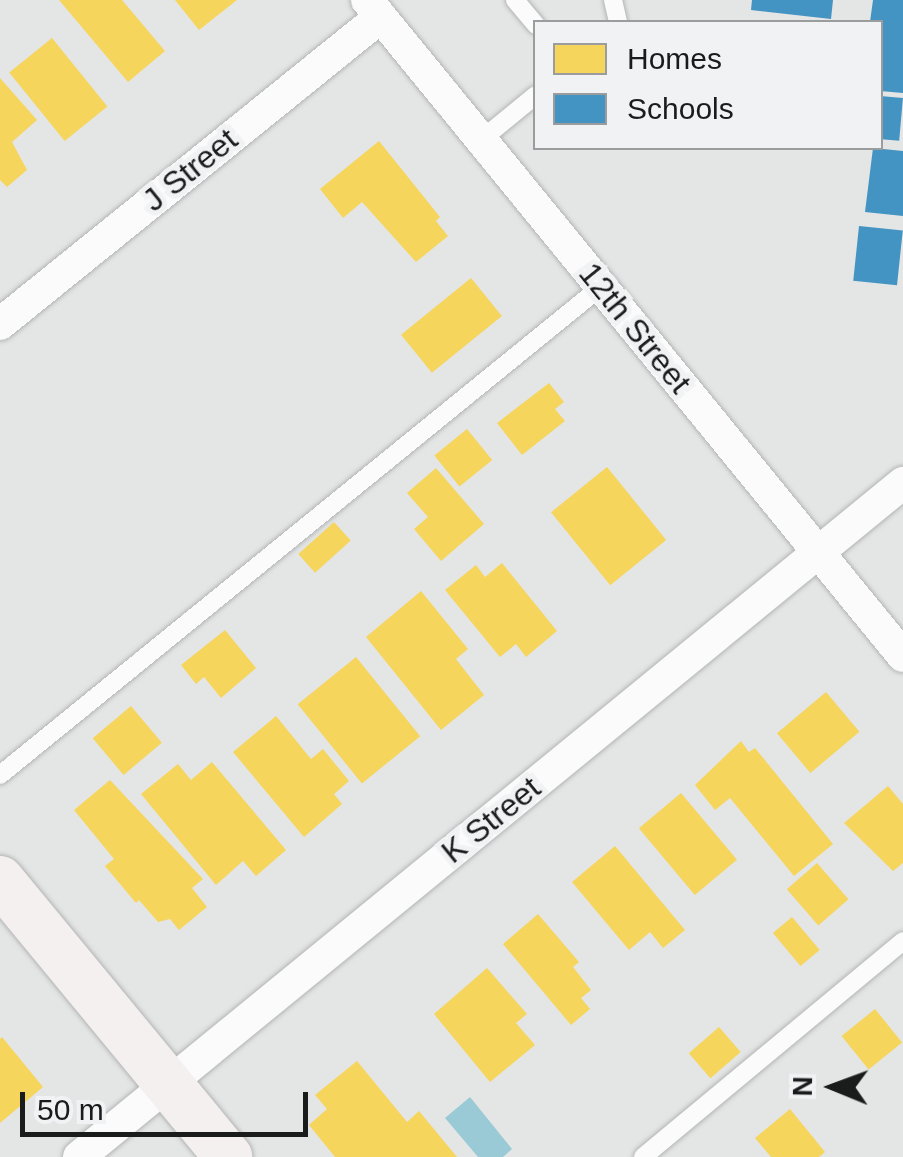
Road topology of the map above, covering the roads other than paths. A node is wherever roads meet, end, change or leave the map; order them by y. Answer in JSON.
{"nodes":[{"id":1,"x":516,"y":0,"type":"edge"},
{"id":2,"x":374,"y":8,"type":"edge"},
{"id":3,"x":533,"y":21,"type":"edge"},
{"id":4,"x":533,"y":97,"type":"edge"},
{"id":5,"x":481,"y":140,"type":"junction"},
{"id":6,"x":602,"y":286,"type":"junction"},
{"id":7,"x":0,"y":324,"type":"edge"},
{"id":8,"x":903,"y":482,"type":"edge"},
{"id":9,"x":818,"y":552,"type":"junction"},
{"id":10,"x":903,"y":656,"type":"edge"},
{"id":11,"x":0,"y":775,"type":"edge"},
{"id":12,"x":0,"y":880,"type":"edge"},
{"id":13,"x":903,"y":940,"type":"edge"},
{"id":14,"x":168,"y":1084,"type":"junction"},
{"id":15,"x":79,"y":1157,"type":"edge"},
{"id":16,"x":228,"y":1157,"type":"edge"},
{"id":17,"x":643,"y":1157,"type":"edge"}],
"edges":[{"from":1,"to":3,"type":"lane"},
{"from":2,"to":5,"type":"street","name":"12th Street"},
{"from":2,"to":7,"type":"street","name":"J Street"},
{"from":4,"to":5,"type":"lane"},
{"from":5,"to":6,"type":"street","name":"12th Street"},
{"from":6,"to":9,"type":"street","name":"12th Street"},
{"from":6,"to":11,"type":"lane"},
{"from":8,"to":9,"type":"street","name":"K Street"},
{"from":9,"to":10,"type":"street","name":"12th Street"},
{"from":9,"to":14,"type":"street","name":"K Street"},
{"from":12,"to":14,"type":"street"},
{"from":13,"to":17,"type":"lane"},
{"from":14,"to":15,"type":"street","name":"K Street"},
{"from":14,"to":16,"type":"street"}]}
